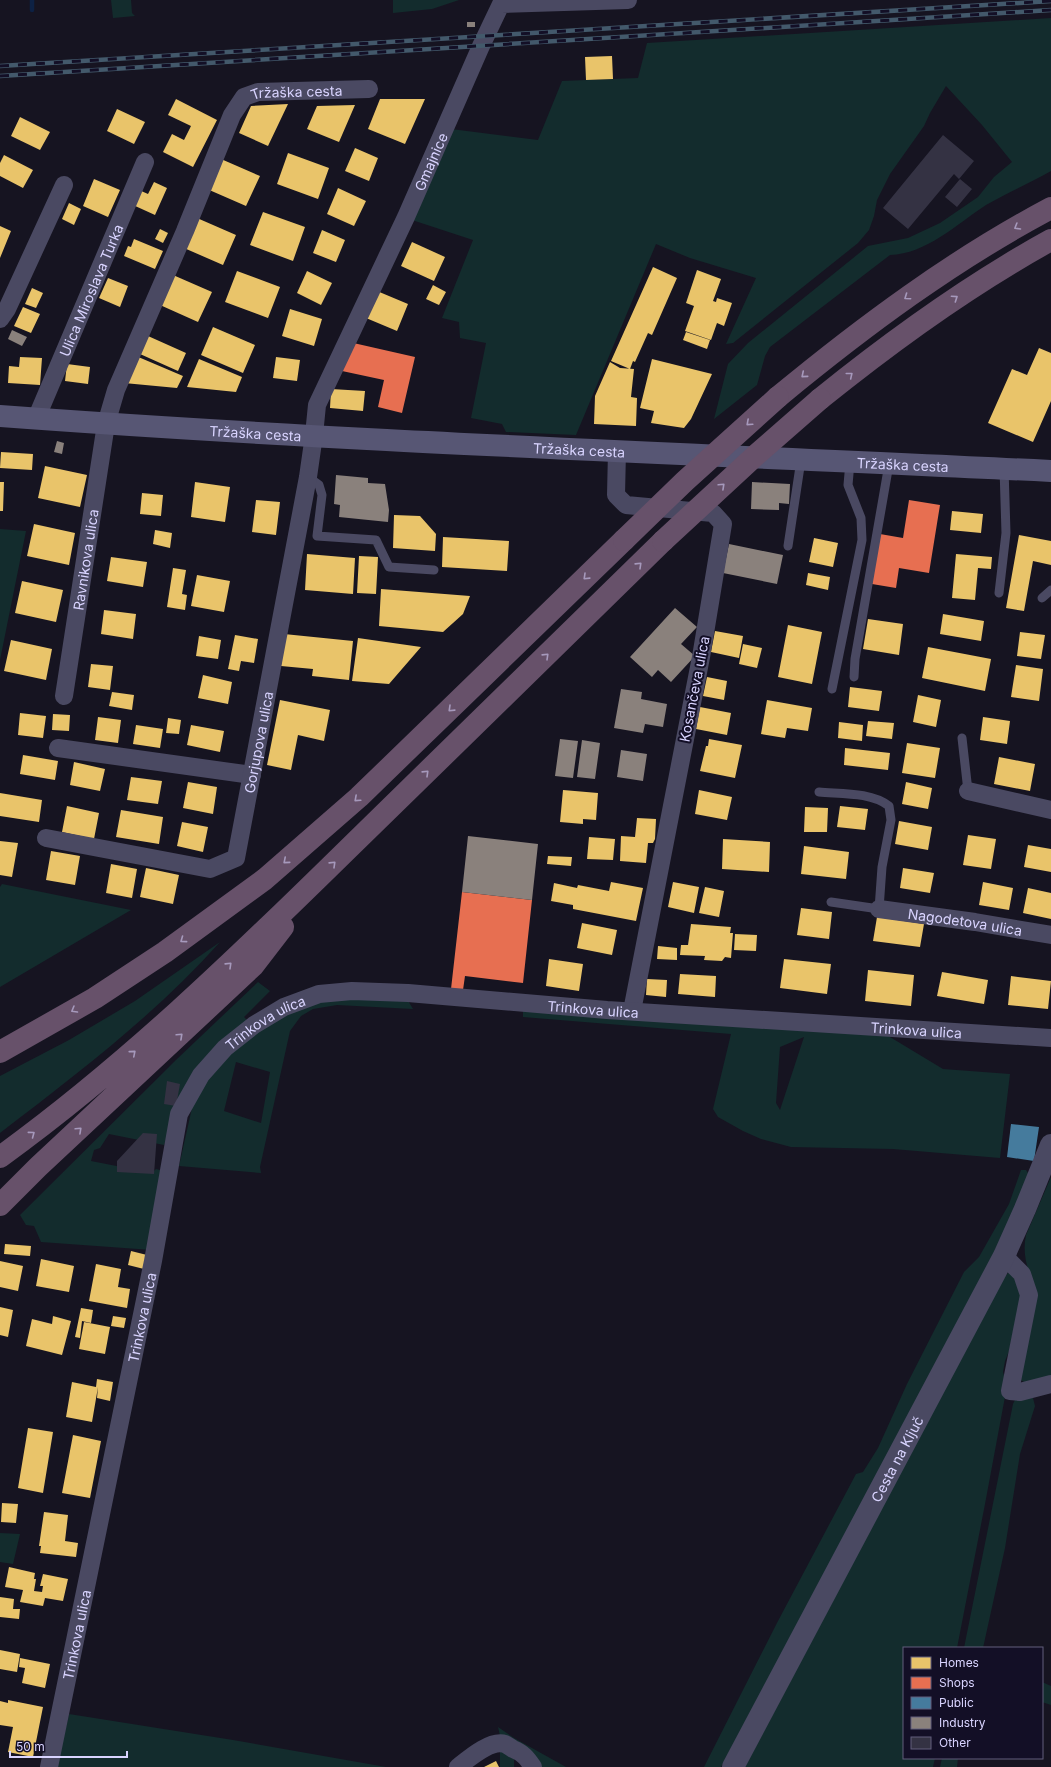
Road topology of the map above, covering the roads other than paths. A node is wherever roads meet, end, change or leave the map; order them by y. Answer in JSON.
{"nodes":[{"id":1,"x":628,"y":0,"type":"edge"},
{"id":2,"x":502,"y":2,"type":"edge"},
{"id":3,"x":369,"y":89,"type":"dead end"},
{"id":4,"x":145,"y":162,"type":"dead end"},
{"id":5,"x":64,"y":185,"type":"dead end"},
{"id":6,"x":1051,"y":208,"type":"edge"},
{"id":7,"x":1051,"y":240,"type":"edge"},
{"id":8,"x":0,"y":319,"type":"edge"},
{"id":9,"x":0,"y":416,"type":"edge"},
{"id":10,"x":36,"y":419,"type":"junction"},
{"id":11,"x":106,"y":424,"type":"junction"},
{"id":12,"x":314,"y":435,"type":"junction"},
{"id":13,"x":616,"y":451,"type":"junction"},
{"id":14,"x":801,"y":460,"type":"junction"},
{"id":15,"x":850,"y":462,"type":"junction"},
{"id":16,"x":889,"y":464,"type":"junction"},
{"id":17,"x":1004,"y":468,"type":"junction"},
{"id":18,"x":1051,"y":471,"type":"edge"},
{"id":19,"x":308,"y":477,"type":"junction"},
{"id":20,"x":788,"y":546,"type":"dead end"},
{"id":21,"x":434,"y":570,"type":"dead end"},
{"id":22,"x":1051,"y":590,"type":"edge"},
{"id":23,"x":999,"y":593,"type":"dead end"},
{"id":24,"x":1042,"y":598,"type":"dead end"},
{"id":25,"x":854,"y":677,"type":"dead end"},
{"id":26,"x":832,"y":689,"type":"dead end"},
{"id":27,"x":64,"y":696,"type":"dead end"},
{"id":28,"x":962,"y":738,"type":"dead end"},
{"id":29,"x":58,"y":748,"type":"dead end"},
{"id":30,"x":252,"y":775,"type":"junction"},
{"id":31,"x":968,"y":791,"type":"joint"},
{"id":32,"x":820,"y":792,"type":"dead end"},
{"id":33,"x":1051,"y":810,"type":"edge"},
{"id":34,"x":46,"y":838,"type":"dead end"},
{"id":35,"x":295,"y":901,"type":"junction"},
{"id":36,"x":831,"y":902,"type":"dead end"},
{"id":37,"x":879,"y":909,"type":"junction"},
{"id":38,"x":1051,"y":935,"type":"edge"},
{"id":39,"x":632,"y":1011,"type":"junction"},
{"id":40,"x":1051,"y":1038,"type":"edge"},
{"id":41,"x":0,"y":1052,"type":"edge"},
{"id":42,"x":1051,"y":1145,"type":"edge"},
{"id":43,"x":0,"y":1157,"type":"edge"},
{"id":44,"x":0,"y":1205,"type":"edge"},
{"id":45,"x":1004,"y":1256,"type":"junction"},
{"id":46,"x":1049,"y":1385,"type":"edge"},
{"id":47,"x":49,"y":1767,"type":"edge"},
{"id":48,"x":458,"y":1767,"type":"edge"},
{"id":49,"x":533,"y":1767,"type":"edge"},
{"id":50,"x":733,"y":1767,"type":"edge"}],
"edges":[{"from":1,"to":2,"type":"street","name":"Gmajnice"},
{"from":2,"to":12,"type":"street","name":"Gmajnice"},
{"from":3,"to":11,"type":"street","name":"Tržaška cesta"},
{"from":4,"to":10,"type":"street","name":"Ulica Miroslava Turka"},
{"from":5,"to":8,"type":"street"},
{"from":6,"to":41,"type":"highway","one_way":true,"bridge":true},
{"from":35,"to":7,"type":"highway","one_way":true,"bridge":true},
{"from":9,"to":10,"type":"main road","name":"Tržaška cesta"},
{"from":10,"to":11,"type":"main road","name":"Tržaška cesta"},
{"from":11,"to":12,"type":"main road","name":"Tržaška cesta"},
{"from":11,"to":27,"type":"street","name":"Ravnikova ulica"},
{"from":12,"to":13,"type":"main road","name":"Tržaška cesta"},
{"from":12,"to":19,"type":"street","name":"Gorjupova ulica"},
{"from":13,"to":14,"type":"main road","name":"Tržaška cesta"},
{"from":13,"to":39,"type":"street","name":"Kosančeva ulica"},
{"from":14,"to":15,"type":"main road","name":"Tržaška cesta"},
{"from":14,"to":20,"type":"lane"},
{"from":15,"to":16,"type":"main road","name":"Tržaška cesta"},
{"from":15,"to":26,"type":"lane"},
{"from":16,"to":17,"type":"main road","name":"Tržaška cesta"},
{"from":16,"to":25,"type":"lane"},
{"from":17,"to":18,"type":"main road","name":"Tržaška cesta"},
{"from":17,"to":23,"type":"lane"},
{"from":19,"to":21,"type":"lane"},
{"from":19,"to":30,"type":"street","name":"Gorjupova ulica"},
{"from":22,"to":24,"type":"lane"},
{"from":28,"to":31,"type":"lane"},
{"from":29,"to":30,"type":"street"},
{"from":30,"to":34,"type":"street","name":"Gorjupova ulica"},
{"from":31,"to":33,"type":"street"},
{"from":32,"to":37,"type":"lane"},
{"from":43,"to":35,"type":"highway","one_way":true},
{"from":44,"to":35,"type":"highway","one_way":true},
{"from":36,"to":37,"type":"lane"},
{"from":37,"to":38,"type":"street","name":"Nagodetova ulica"},
{"from":39,"to":40,"type":"street","name":"Trinkova ulica"},
{"from":39,"to":47,"type":"street","name":"Trinkova ulica"},
{"from":42,"to":45,"type":"street","name":"Cesta na Ključ"},
{"from":45,"to":46,"type":"street"},
{"from":45,"to":50,"type":"street","name":"Cesta na Ključ"},
{"from":48,"to":49,"type":"street"}]}
